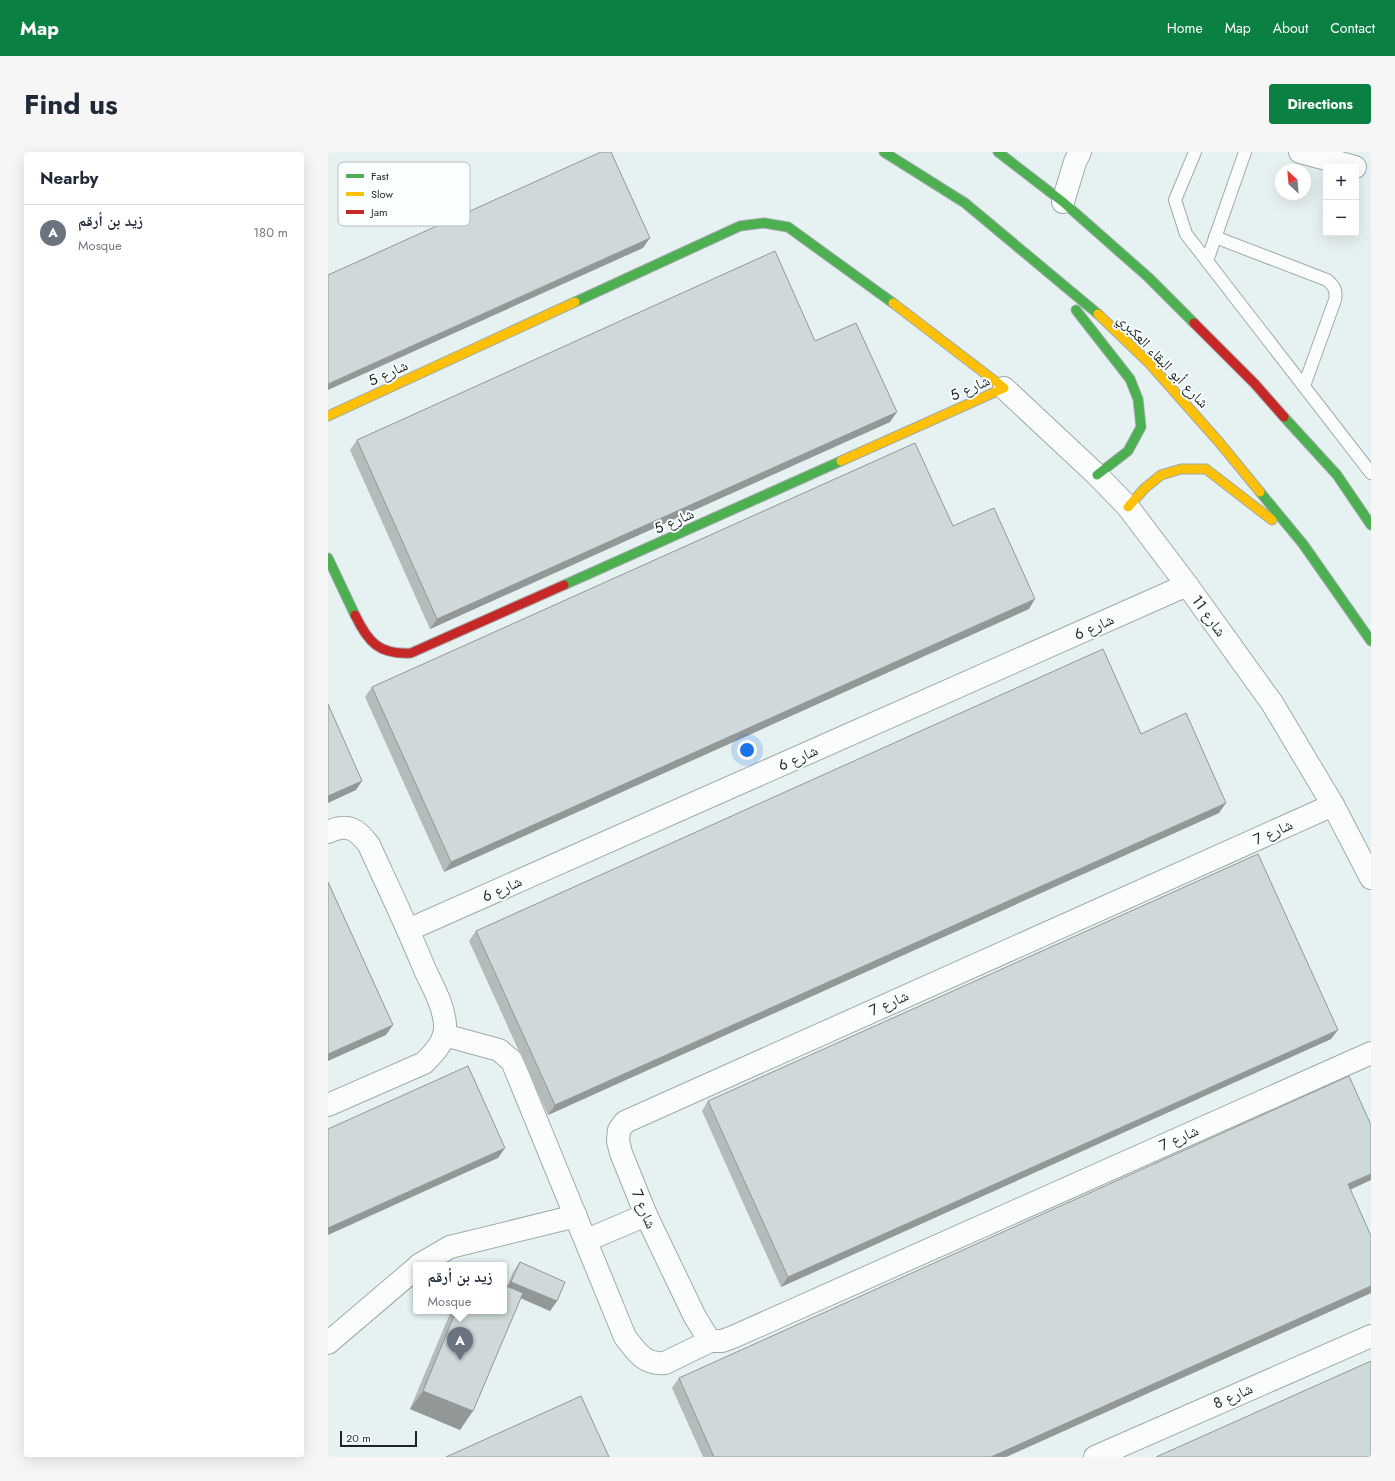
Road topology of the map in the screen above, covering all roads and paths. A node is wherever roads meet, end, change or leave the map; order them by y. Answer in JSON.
{"nodes":[{"id":1,"x":884,"y":152,"type":"edge"},
{"id":2,"x":998,"y":152,"type":"edge"},
{"id":3,"x":1080,"y":152,"type":"edge"},
{"id":4,"x":1195,"y":152,"type":"edge"},
{"id":5,"x":1245,"y":152,"type":"edge"},
{"id":6,"x":1300,"y":152,"type":"edge"},
{"id":7,"x":1352,"y":163,"type":"edge"},
{"id":8,"x":1371,"y":171,"type":"edge"},
{"id":9,"x":1063,"y":202,"type":"junction"},
{"id":10,"x":1215,"y":236,"type":"junction"},
{"id":11,"x":1207,"y":261,"type":"junction"},
{"id":12,"x":1038,"y":265,"type":"junction"},
{"id":13,"x":1304,"y":386,"type":"junction"},
{"id":14,"x":1004,"y":388,"type":"junction"},
{"id":15,"x":328,"y":416,"type":"edge"},
{"id":16,"x":1366,"y":461,"type":"edge"},
{"id":17,"x":1371,"y":473,"type":"edge"},
{"id":18,"x":1097,"y":475,"type":"junction"},
{"id":19,"x":1128,"y":507,"type":"junction"},
{"id":20,"x":1371,"y":525,"type":"edge"},
{"id":21,"x":1304,"y":544,"type":"junction"},
{"id":22,"x":328,"y":558,"type":"edge"},
{"id":23,"x":1187,"y":585,"type":"junction"},
{"id":24,"x":1371,"y":641,"type":"edge"},
{"id":25,"x":1333,"y":805,"type":"junction"},
{"id":26,"x":328,"y":832,"type":"edge"},
{"id":27,"x":1371,"y":878,"type":"edge"},
{"id":28,"x":408,"y":930,"type":"junction"},
{"id":29,"x":444,"y":1035,"type":"junction"},
{"id":30,"x":1371,"y":1053,"type":"edge"},
{"id":31,"x":328,"y":1105,"type":"edge"},
{"id":32,"x":576,"y":1216,"type":"junction"},
{"id":33,"x":646,"y":1216,"type":"junction"},
{"id":34,"x":586,"y":1240,"type":"junction"},
{"id":35,"x":424,"y":1262,"type":"edge"},
{"id":36,"x":413,"y":1271,"type":"edge"},
{"id":37,"x":1371,"y":1336,"type":"edge"},
{"id":38,"x":710,"y":1342,"type":"junction"},
{"id":39,"x":328,"y":1343,"type":"edge"},
{"id":40,"x":1095,"y":1457,"type":"edge"}],
"edges":[{"from":1,"to":12,"type":"main road","name":"شارع أبو البقاء العكبري"},
{"from":2,"to":9,"type":"main road"},
{"from":3,"to":9,"type":"street"},
{"from":4,"to":11,"type":"lane"},
{"from":5,"to":10,"type":"lane"},
{"from":6,"to":7,"type":"street"},
{"from":7,"to":8,"type":"street"},
{"from":9,"to":20,"type":"main road"},
{"from":10,"to":11,"type":"lane"},
{"from":10,"to":13,"type":"lane"},
{"from":11,"to":13,"type":"lane"},
{"from":12,"to":18,"type":"main road"},
{"from":12,"to":21,"type":"main road","name":"شارع أبو البقاء العكبري"},
{"from":13,"to":16,"type":"lane"},
{"from":14,"to":15,"type":"main road","name":"شارع 5"},
{"from":14,"to":18,"type":"street","name":"شارع 11"},
{"from":14,"to":22,"type":"main road","name":"شارع 5"},
{"from":16,"to":17,"type":"lane"},
{"from":18,"to":19,"type":"street","name":"شارع 11"},
{"from":19,"to":21,"type":"main road"},
{"from":19,"to":23,"type":"street","name":"شارع 11"},
{"from":21,"to":24,"type":"main road","name":"شارع أبو البقاء العكبري"},
{"from":23,"to":25,"type":"street","name":"شارع 11"},
{"from":23,"to":28,"type":"street","name":"شارع 6"},
{"from":25,"to":27,"type":"street","name":"شارع 11"},
{"from":25,"to":33,"type":"street","name":"شارع 7"},
{"from":26,"to":28,"type":"street"},
{"from":28,"to":29,"type":"street"},
{"from":29,"to":31,"type":"street"},
{"from":29,"to":32,"type":"street"},
{"from":30,"to":38,"type":"street","name":"شارع 7"},
{"from":32,"to":34,"type":"street"},
{"from":32,"to":35,"type":"street"},
{"from":33,"to":34,"type":"street"},
{"from":33,"to":38,"type":"street","name":"شارع 7"},
{"from":34,"to":38,"type":"street"},
{"from":36,"to":39,"type":"street"},
{"from":37,"to":40,"type":"street","name":"شارع 8"}]}
